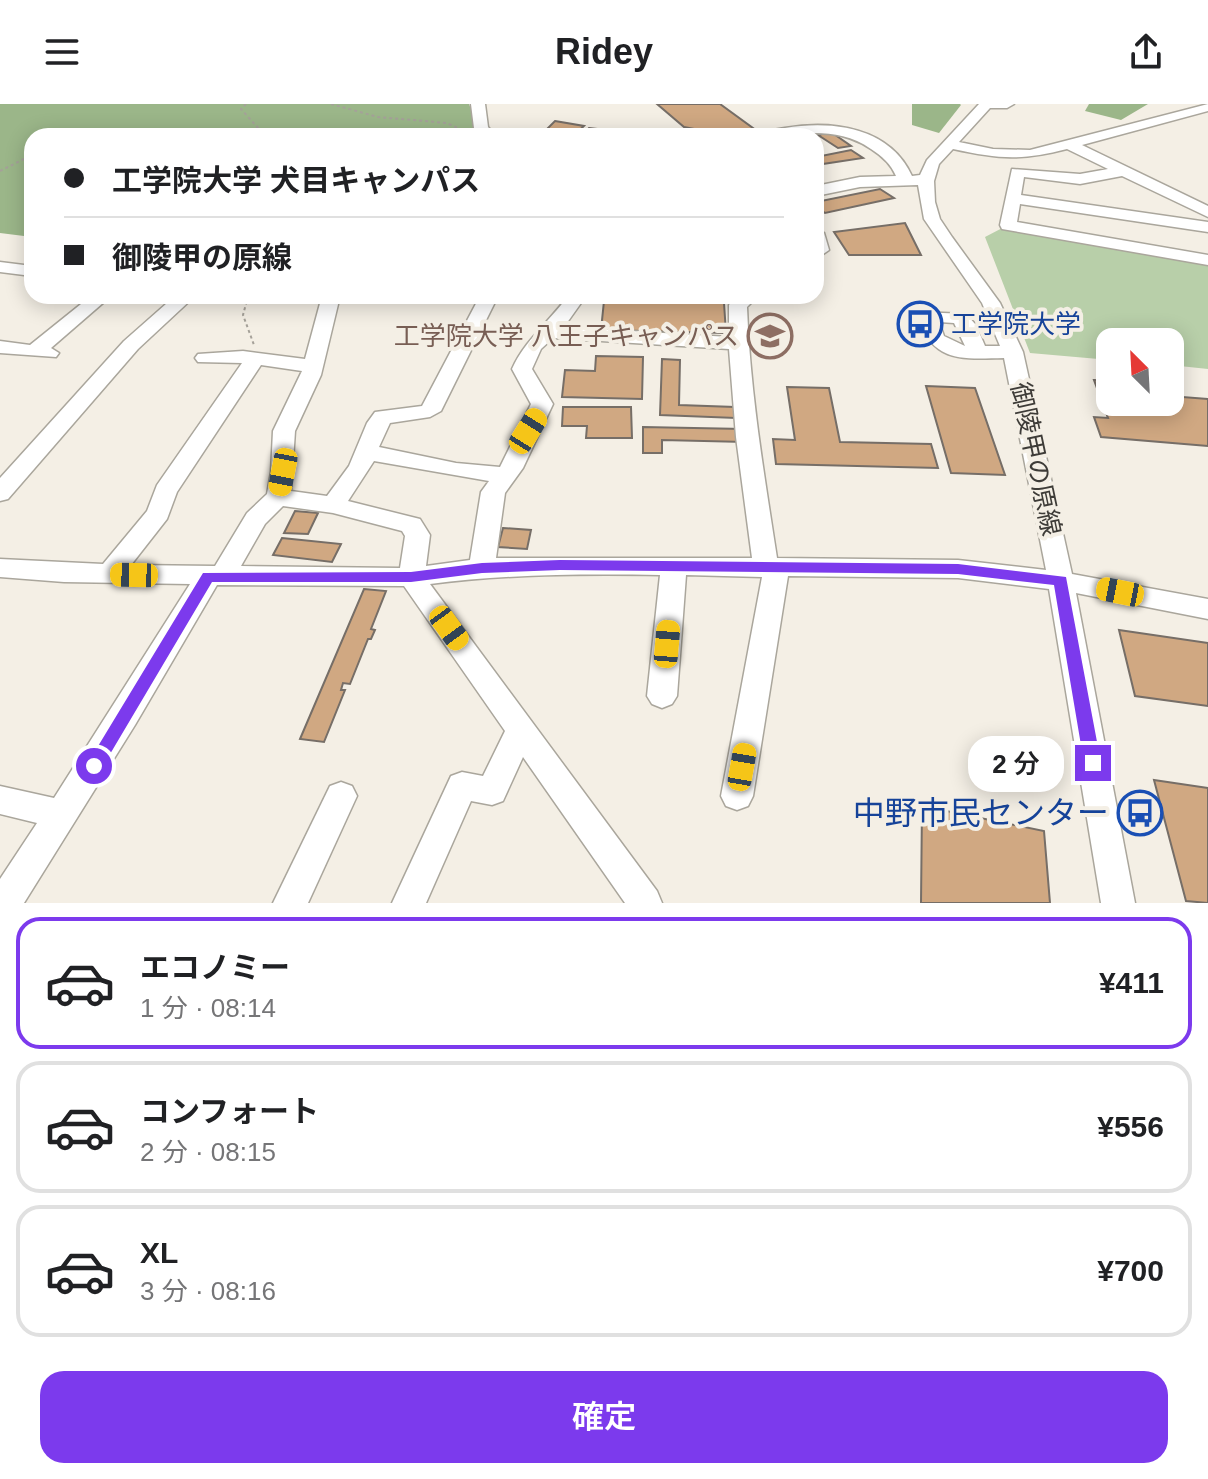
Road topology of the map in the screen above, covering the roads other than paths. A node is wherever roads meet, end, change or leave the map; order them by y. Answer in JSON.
{"nodes":[{"id":1,"x":478,"y":104,"type":"edge"},
{"id":2,"x":987,"y":104,"type":"edge"},
{"id":3,"x":1007,"y":104,"type":"edge"},
{"id":4,"x":1206,"y":109,"type":"edge"},
{"id":5,"x":481,"y":128,"type":"edge"},
{"id":6,"x":810,"y":128,"type":"edge"},
{"id":7,"x":948,"y":144,"type":"junction"},
{"id":8,"x":1069,"y":144,"type":"junction"},
{"id":9,"x":1122,"y":171,"type":"junction"},
{"id":10,"x":905,"y":179,"type":"junction"},
{"id":11,"x":926,"y":181,"type":"junction"},
{"id":12,"x":824,"y":189,"type":"edge"},
{"id":13,"x":1172,"y":195,"type":"junction"},
{"id":14,"x":1013,"y":198,"type":"junction"},
{"id":15,"x":1086,"y":210,"type":"junction"},
{"id":16,"x":1208,"y":212,"type":"edge"},
{"id":17,"x":1208,"y":227,"type":"edge"},
{"id":18,"x":1208,"y":260,"type":"edge"},
{"id":19,"x":0,"y":267,"type":"edge"},
{"id":20,"x":24,"y":270,"type":"edge"},
{"id":21,"x":94,"y":304,"type":"edge"},
{"id":22,"x":177,"y":304,"type":"edge"},
{"id":23,"x":329,"y":304,"type":"edge"},
{"id":24,"x":485,"y":304,"type":"edge"},
{"id":25,"x":571,"y":304,"type":"edge"},
{"id":26,"x":739,"y":304,"type":"edge"},
{"id":27,"x":549,"y":332,"type":"junction"},
{"id":28,"x":739,"y":344,"type":"junction"},
{"id":29,"x":0,"y":347,"type":"edge"},
{"id":30,"x":977,"y":351,"type":"dead end"},
{"id":31,"x":1013,"y":352,"type":"junction"},
{"id":32,"x":205,"y":358,"type":"dead end"},
{"id":33,"x":255,"y":359,"type":"junction"},
{"id":34,"x":313,"y":366,"type":"junction"},
{"id":35,"x":366,"y":452,"type":"junction"},
{"id":36,"x":504,"y":475,"type":"junction"},
{"id":37,"x":0,"y":493,"type":"edge"},
{"id":38,"x":278,"y":497,"type":"junction"},
{"id":39,"x":333,"y":505,"type":"junction"},
{"id":40,"x":674,"y":567,"type":"junction"},
{"id":41,"x":0,"y":568,"type":"edge"},
{"id":42,"x":482,"y":568,"type":"junction"},
{"id":43,"x":771,"y":569,"type":"junction"},
{"id":44,"x":110,"y":574,"type":"junction"},
{"id":45,"x":215,"y":577,"type":"junction"},
{"id":46,"x":411,"y":577,"type":"junction"},
{"id":47,"x":1061,"y":581,"type":"junction"},
{"id":48,"x":1208,"y":609,"type":"edge"},
{"id":49,"x":662,"y":696,"type":"dead end"},
{"id":50,"x":521,"y":729,"type":"junction"},
{"id":51,"x":341,"y":796,"type":"dead end"},
{"id":52,"x":737,"y":796,"type":"dead end"},
{"id":53,"x":0,"y":800,"type":"edge"},
{"id":54,"x":63,"y":815,"type":"junction"},
{"id":55,"x":14,"y":901,"type":"edge"},
{"id":56,"x":290,"y":903,"type":"edge"},
{"id":57,"x":409,"y":903,"type":"edge"},
{"id":58,"x":645,"y":903,"type":"edge"},
{"id":59,"x":1118,"y":903,"type":"edge"}],
"edges":[{"from":1,"to":5,"type":"street"},
{"from":2,"to":3,"type":"street"},
{"from":2,"to":7,"type":"street"},
{"from":4,"to":8,"type":"street"},
{"from":6,"to":10,"type":"street"},
{"from":7,"to":8,"type":"street"},
{"from":7,"to":11,"type":"street"},
{"from":8,"to":9,"type":"street"},
{"from":9,"to":13,"type":"street"},
{"from":9,"to":14,"type":"street"},
{"from":10,"to":11,"type":"street"},
{"from":10,"to":12,"type":"street"},
{"from":11,"to":31,"type":"street","name":"御陵甲の原線"},
{"from":13,"to":15,"type":"street"},
{"from":13,"to":16,"type":"street"},
{"from":14,"to":15,"type":"street"},
{"from":14,"to":18,"type":"street"},
{"from":15,"to":17,"type":"street"},
{"from":19,"to":20,"type":"street"},
{"from":21,"to":29,"type":"street"},
{"from":22,"to":37,"type":"street"},
{"from":23,"to":34,"type":"street"},
{"from":24,"to":35,"type":"street"},
{"from":25,"to":27,"type":"street"},
{"from":26,"to":28,"type":"street"},
{"from":27,"to":28,"type":"street"},
{"from":27,"to":36,"type":"street"},
{"from":28,"to":43,"type":"street"},
{"from":30,"to":31,"type":"street"},
{"from":31,"to":47,"type":"street","name":"御陵甲の原線"},
{"from":32,"to":33,"type":"street"},
{"from":33,"to":34,"type":"street"},
{"from":33,"to":44,"type":"street"},
{"from":34,"to":38,"type":"street"},
{"from":35,"to":36,"type":"street"},
{"from":35,"to":39,"type":"street"},
{"from":36,"to":42,"type":"street"},
{"from":38,"to":39,"type":"street"},
{"from":38,"to":45,"type":"street"},
{"from":39,"to":46,"type":"street"},
{"from":40,"to":42,"type":"street"},
{"from":40,"to":43,"type":"street"},
{"from":40,"to":49,"type":"street"},
{"from":41,"to":44,"type":"street"},
{"from":42,"to":46,"type":"street"},
{"from":43,"to":47,"type":"street"},
{"from":43,"to":52,"type":"street"},
{"from":44,"to":45,"type":"street"},
{"from":45,"to":46,"type":"street"},
{"from":45,"to":54,"type":"street"},
{"from":46,"to":50,"type":"street"},
{"from":47,"to":48,"type":"street"},
{"from":47,"to":59,"type":"street","name":"御陵甲の原線"},
{"from":50,"to":57,"type":"street"},
{"from":50,"to":58,"type":"street"},
{"from":51,"to":56,"type":"street"},
{"from":53,"to":54,"type":"street"},
{"from":54,"to":55,"type":"street"}]}
